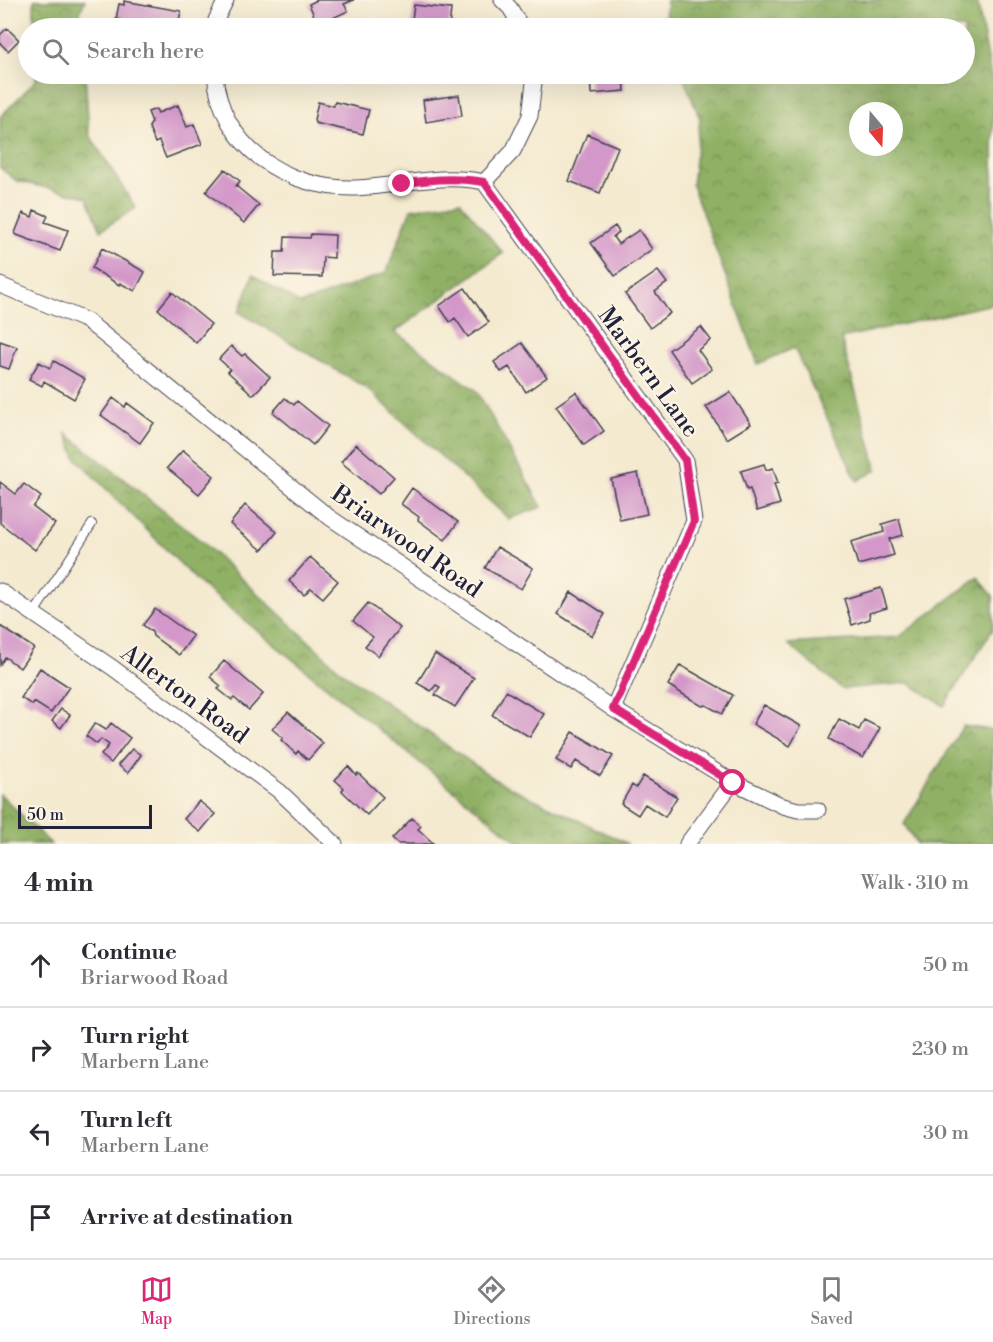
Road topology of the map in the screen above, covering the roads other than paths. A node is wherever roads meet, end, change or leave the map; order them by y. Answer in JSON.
{"nodes":[{"id":1,"x":226,"y":0,"type":"edge"},
{"id":2,"x":502,"y":0,"type":"edge"},
{"id":3,"x":217,"y":18,"type":"edge"},
{"id":4,"x":516,"y":18,"type":"edge"},
{"id":5,"x":215,"y":84,"type":"edge"},
{"id":6,"x":534,"y":84,"type":"edge"},
{"id":7,"x":484,"y":182,"type":"junction"},
{"id":8,"x":0,"y":285,"type":"edge"},
{"id":9,"x":92,"y":524,"type":"dead end"},
{"id":10,"x":0,"y":591,"type":"edge"},
{"id":11,"x":34,"y":613,"type":"junction"},
{"id":12,"x":613,"y":709,"type":"junction"},
{"id":13,"x":733,"y":783,"type":"junction"},
{"id":14,"x":818,"y":810,"type":"dead end"},
{"id":15,"x":334,"y":844,"type":"edge"},
{"id":16,"x":687,"y":844,"type":"edge"}],
"edges":[{"from":1,"to":3,"type":"street"},
{"from":2,"to":4,"type":"street"},
{"from":5,"to":7,"type":"street"},
{"from":6,"to":7,"type":"street"},
{"from":7,"to":12,"type":"street","name":"Marbern Lane"},
{"from":8,"to":12,"type":"street","name":"Briarwood Road"},
{"from":9,"to":11,"type":"lane"},
{"from":10,"to":11,"type":"street","name":"Allerton Road"},
{"from":11,"to":15,"type":"street","name":"Allerton Road"},
{"from":12,"to":13,"type":"street","name":"Briarwood Road"},
{"from":13,"to":14,"type":"street","name":"Briarwood Road"},
{"from":13,"to":16,"type":"street"}]}
